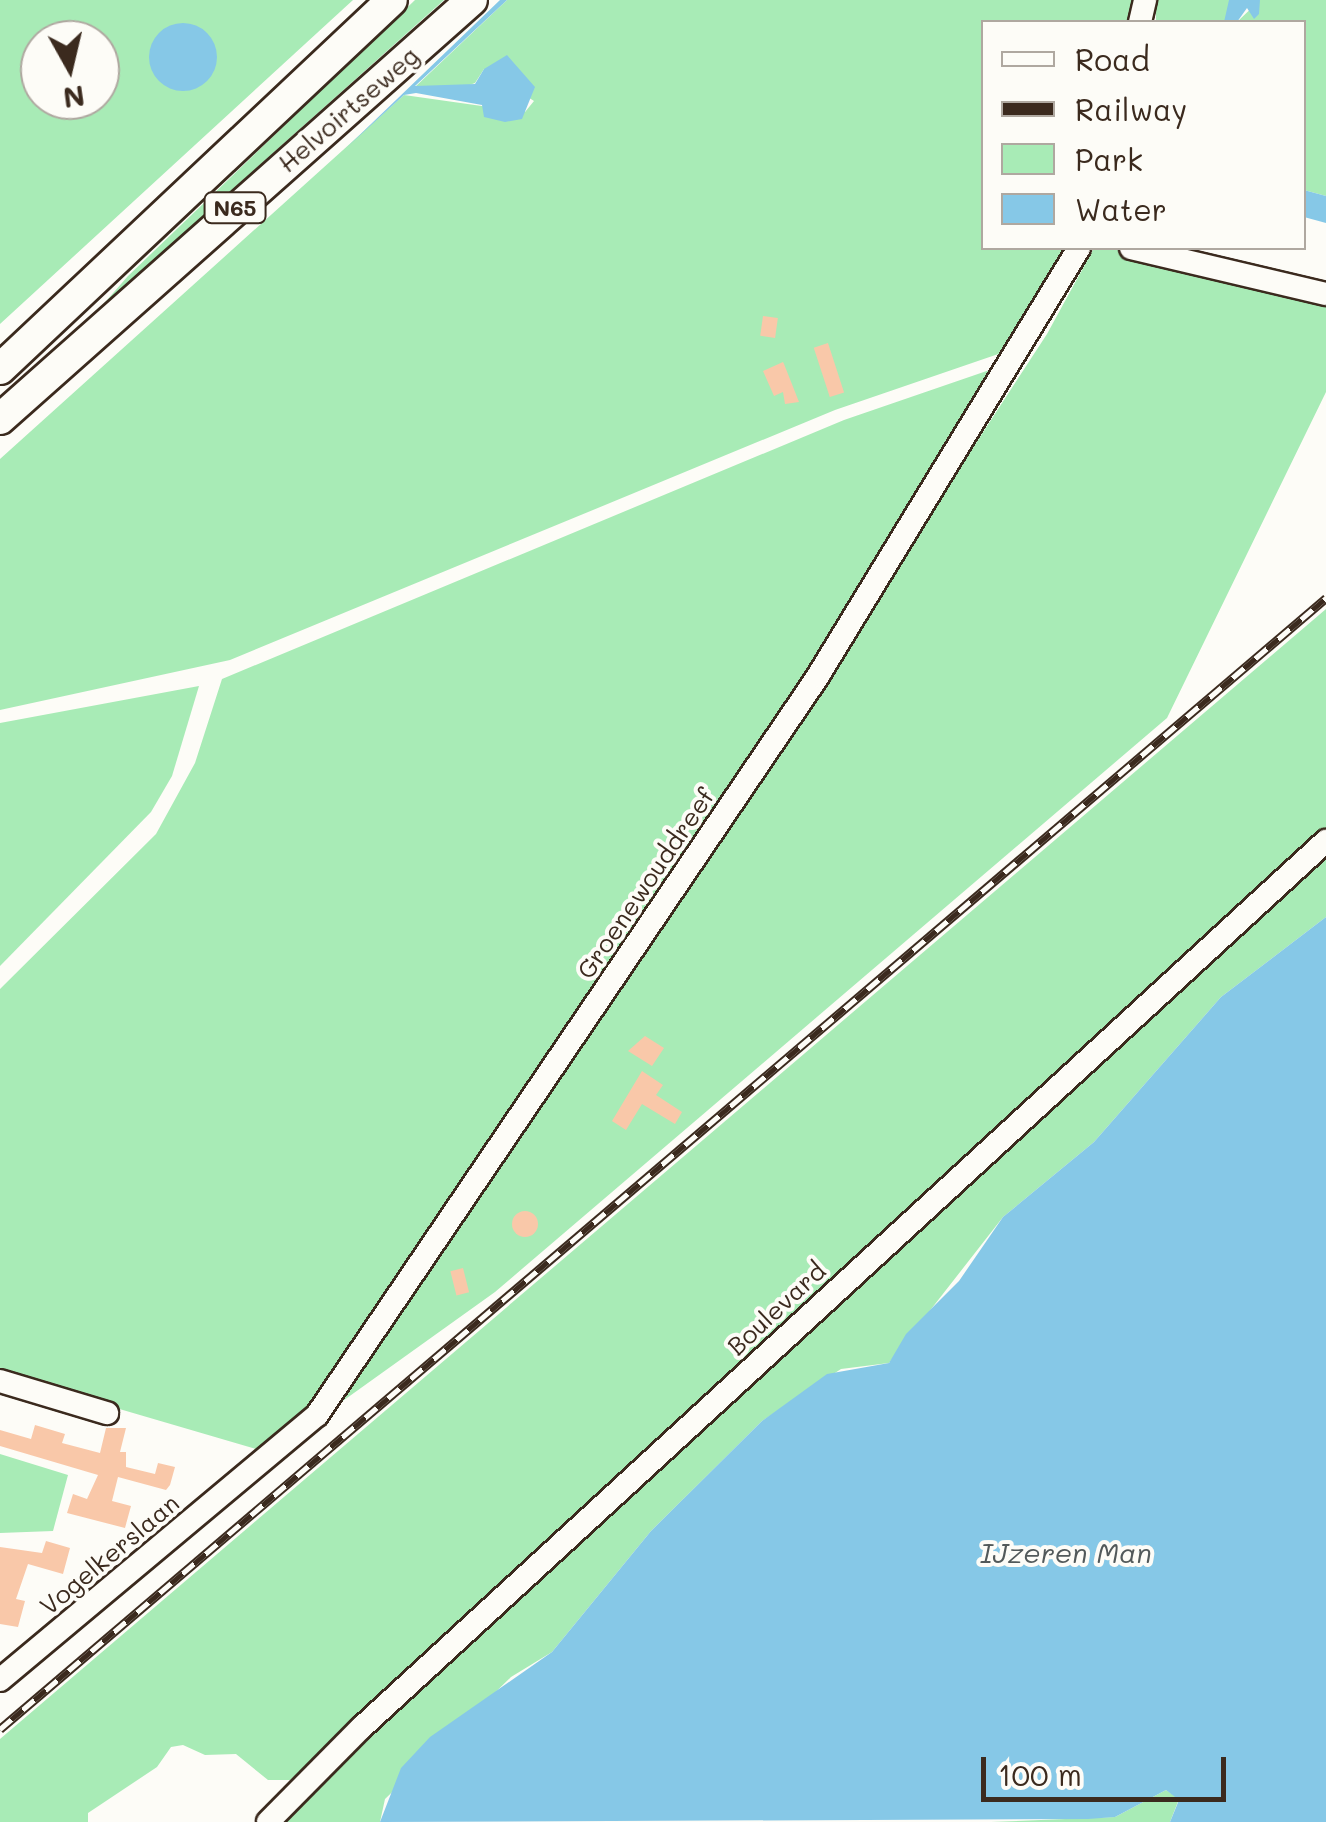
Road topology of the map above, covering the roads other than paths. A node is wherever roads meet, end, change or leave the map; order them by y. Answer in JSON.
{"nodes":[{"id":1,"x":392,"y":0,"type":"edge"},
{"id":2,"x":472,"y":0,"type":"edge"},
{"id":3,"x":1077,"y":250,"type":"edge"},
{"id":4,"x":1139,"y":250,"type":"edge"},
{"id":5,"x":1326,"y":294,"type":"edge"},
{"id":6,"x":0,"y":369,"type":"edge"},
{"id":7,"x":0,"y":418,"type":"edge"},
{"id":8,"x":1326,"y":841,"type":"edge"},
{"id":9,"x":0,"y":1381,"type":"edge"},
{"id":10,"x":107,"y":1413,"type":"dead end"},
{"id":11,"x":206,"y":1509,"type":"joint"},
{"id":12,"x":0,"y":1680,"type":"edge"},
{"id":13,"x":268,"y":1822,"type":"edge"}],
"edges":[{"from":1,"to":6,"type":"main road","name":"Helvoirtseweg","number":"N65"},
{"from":2,"to":7,"type":"main road","name":"Helvoirtseweg","number":"N65"},
{"from":3,"to":11,"type":"street","name":"Groenewouddreef"},
{"from":4,"to":5,"type":"street"},
{"from":8,"to":13,"type":"street","name":"Boulevard"},
{"from":9,"to":10,"type":"street"},
{"from":11,"to":12,"type":"street","name":"Vogelkerslaan"}]}
